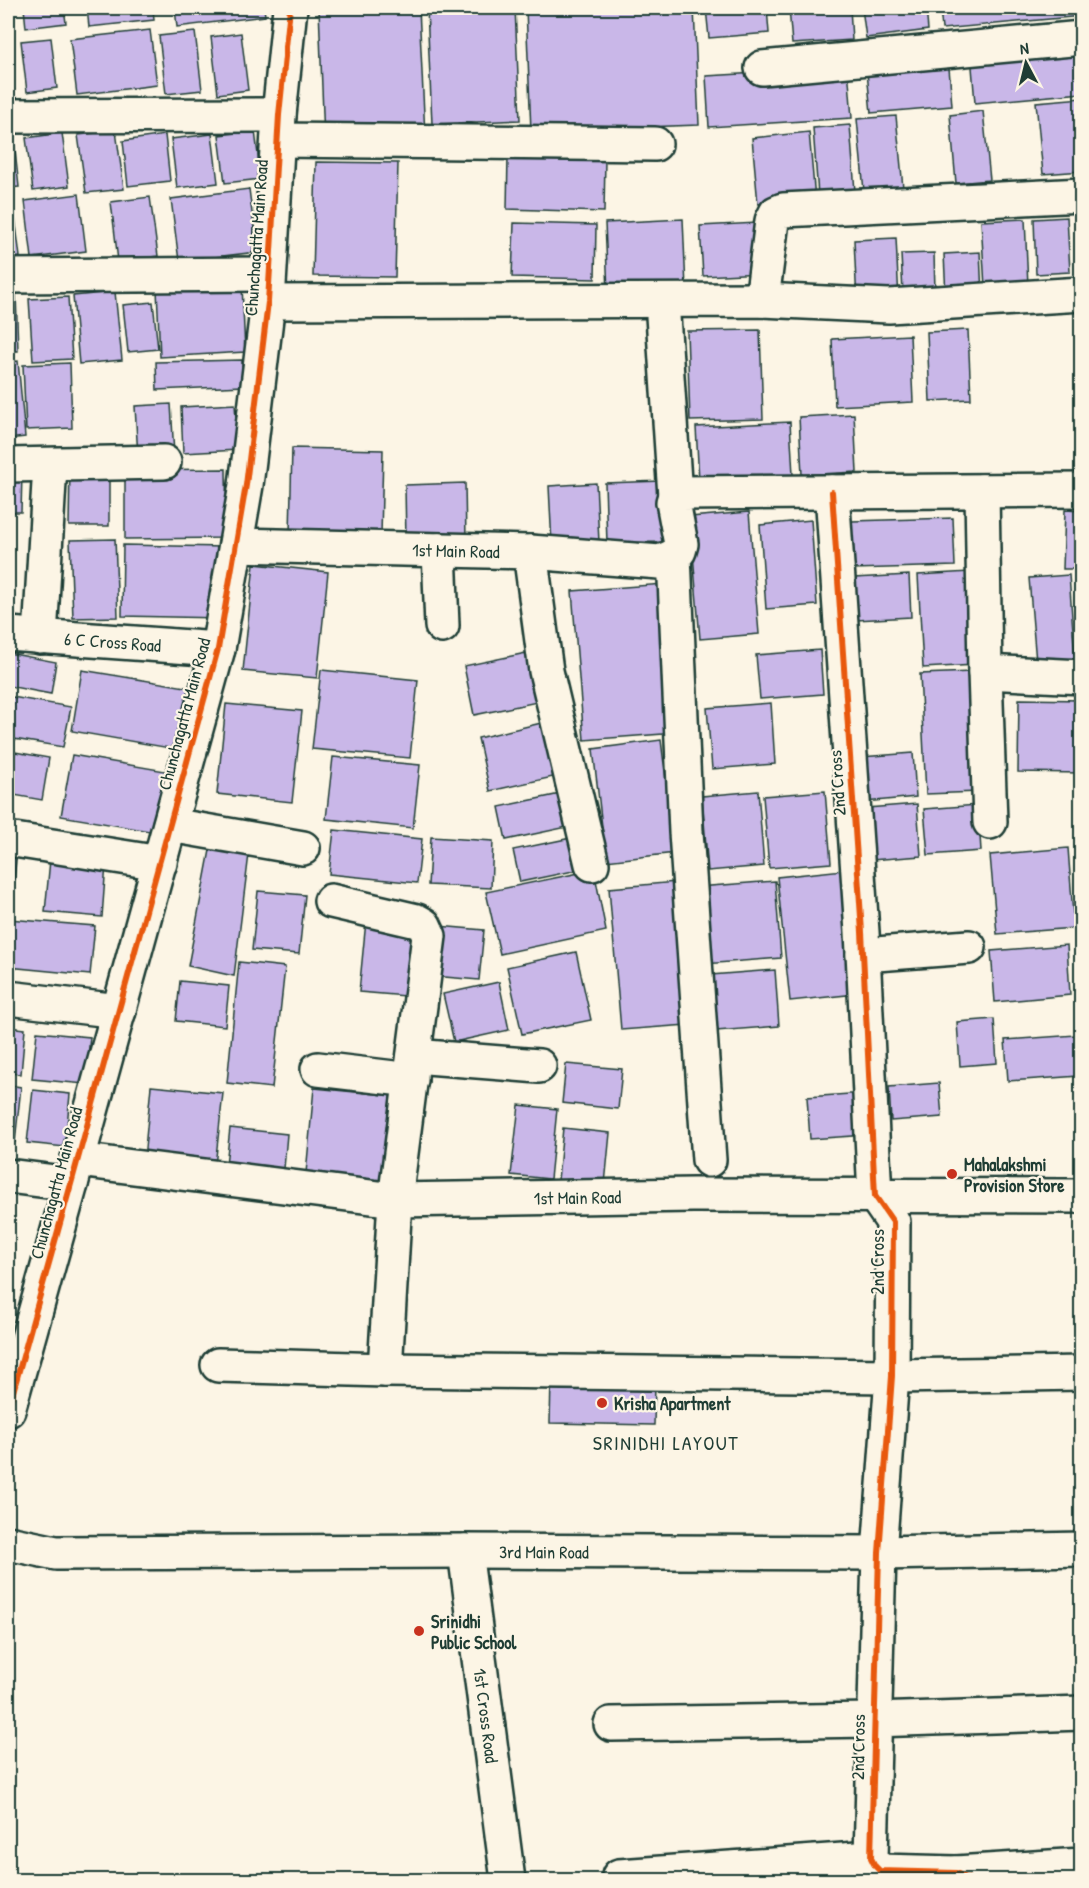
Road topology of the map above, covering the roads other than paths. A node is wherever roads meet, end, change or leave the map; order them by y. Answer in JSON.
{"nodes":[{"id":1,"x":290,"y":8,"type":"edge"},
{"id":2,"x":1082,"y":38,"type":"edge"},
{"id":3,"x":762,"y":68,"type":"dead end"},
{"id":4,"x":8,"y":116,"type":"edge"},
{"id":5,"x":278,"y":128,"type":"junction"},
{"id":6,"x":655,"y":144,"type":"dead end"},
{"id":7,"x":1082,"y":195,"type":"edge"},
{"id":8,"x":8,"y":276,"type":"edge"},
{"id":9,"x":268,"y":288,"type":"junction"},
{"id":10,"x":1082,"y":294,"type":"edge"},
{"id":11,"x":762,"y":300,"type":"junction"},
{"id":12,"x":662,"y":301,"type":"junction"},
{"id":13,"x":164,"y":462,"type":"dead end"},
{"id":14,"x":8,"y":465,"type":"edge"},
{"id":15,"x":50,"y":465,"type":"junction"},
{"id":16,"x":1082,"y":490,"type":"edge"},
{"id":17,"x":982,"y":491,"type":"junction"},
{"id":18,"x":832,"y":492,"type":"junction"},
{"id":19,"x":675,"y":496,"type":"junction"},
{"id":20,"x":236,"y":545,"type":"junction"},
{"id":21,"x":439,"y":550,"type":"junction"},
{"id":22,"x":530,"y":552,"type":"junction"},
{"id":23,"x":674,"y":556,"type":"junction"},
{"id":24,"x":442,"y":626,"type":"dead end"},
{"id":25,"x":8,"y":634,"type":"edge"},
{"id":26,"x":40,"y":637,"type":"junction"},
{"id":27,"x":218,"y":649,"type":"junction"},
{"id":28,"x":985,"y":672,"type":"junction"},
{"id":29,"x":1082,"y":677,"type":"edge"},
{"id":30,"x":990,"y":822,"type":"dead end"},
{"id":31,"x":170,"y":825,"type":"junction"},
{"id":32,"x":8,"y":839,"type":"edge"},
{"id":33,"x":303,"y":848,"type":"dead end"},
{"id":34,"x":160,"y":864,"type":"junction"},
{"id":35,"x":592,"y":864,"type":"dead end"},
{"id":36,"x":331,"y":901,"type":"dead end"},
{"id":37,"x":969,"y":947,"type":"dead end"},
{"id":38,"x":863,"y":955,"type":"junction"},
{"id":39,"x":8,"y":998,"type":"edge"},
{"id":40,"x":119,"y":1011,"type":"junction"},
{"id":41,"x":539,"y":1066,"type":"dead end"},
{"id":42,"x":412,"y":1068,"type":"junction"},
{"id":43,"x":318,"y":1069,"type":"dead end"},
{"id":44,"x":709,"y":1160,"type":"dead end"},
{"id":45,"x":75,"y":1172,"type":"junction"},
{"id":46,"x":8,"y":1176,"type":"edge"},
{"id":47,"x":875,"y":1196,"type":"junction"},
{"id":48,"x":1082,"y":1197,"type":"edge"},
{"id":49,"x":395,"y":1200,"type":"junction"},
{"id":50,"x":218,"y":1365,"type":"dead end"},
{"id":51,"x":385,"y":1370,"type":"junction"},
{"id":52,"x":1082,"y":1373,"type":"edge"},
{"id":53,"x":892,"y":1376,"type":"junction"},
{"id":54,"x":8,"y":1408,"type":"edge"},
{"id":55,"x":8,"y":1543,"type":"edge"},
{"id":56,"x":1082,"y":1549,"type":"edge"},
{"id":57,"x":465,"y":1551,"type":"junction"},
{"id":58,"x":879,"y":1553,"type":"junction"},
{"id":59,"x":1082,"y":1713,"type":"edge"},
{"id":60,"x":873,"y":1720,"type":"junction"},
{"id":61,"x":611,"y":1724,"type":"dead end"},
{"id":62,"x":871,"y":1858,"type":"junction"},
{"id":63,"x":1082,"y":1865,"type":"edge"},
{"id":64,"x":619,"y":1876,"type":"dead end"},
{"id":65,"x":963,"y":1877,"type":"edge"},
{"id":66,"x":508,"y":1881,"type":"edge"}],
"edges":[{"from":1,"to":5,"type":"street","name":"Chunchagatta Main Road"},
{"from":2,"to":3,"type":"street"},
{"from":4,"to":5,"type":"street"},
{"from":5,"to":6,"type":"street"},
{"from":5,"to":9,"type":"street","name":"Chunchagatta Main Road"},
{"from":7,"to":11,"type":"street"},
{"from":8,"to":9,"type":"street"},
{"from":9,"to":12,"type":"street"},
{"from":9,"to":20,"type":"street","name":"Chunchagatta Main Road"},
{"from":10,"to":11,"type":"street"},
{"from":11,"to":12,"type":"street"},
{"from":12,"to":19,"type":"street"},
{"from":13,"to":15,"type":"street"},
{"from":14,"to":15,"type":"street"},
{"from":15,"to":26,"type":"street"},
{"from":16,"to":17,"type":"street"},
{"from":17,"to":18,"type":"street"},
{"from":17,"to":28,"type":"street"},
{"from":18,"to":19,"type":"street"},
{"from":18,"to":38,"type":"street","name":"2nd Cross"},
{"from":19,"to":23,"type":"street"},
{"from":20,"to":21,"type":"street","name":"1st Main Road"},
{"from":20,"to":27,"type":"street","name":"Chunchagatta Main Road"},
{"from":21,"to":22,"type":"street","name":"1st Main Road"},
{"from":21,"to":24,"type":"street"},
{"from":22,"to":23,"type":"street","name":"1st Main Road"},
{"from":22,"to":35,"type":"street"},
{"from":23,"to":44,"type":"street"},
{"from":25,"to":26,"type":"street","name":"6 C Cross Road"},
{"from":26,"to":27,"type":"street","name":"6 C Cross Road"},
{"from":27,"to":31,"type":"street","name":"Chunchagatta Main Road"},
{"from":28,"to":29,"type":"street"},
{"from":28,"to":30,"type":"street"},
{"from":31,"to":33,"type":"street"},
{"from":31,"to":34,"type":"street","name":"Chunchagatta Main Road"},
{"from":32,"to":34,"type":"street"},
{"from":34,"to":40,"type":"street","name":"Chunchagatta Main Road"},
{"from":36,"to":42,"type":"street"},
{"from":37,"to":38,"type":"street"},
{"from":38,"to":47,"type":"street","name":"2nd Cross"},
{"from":39,"to":40,"type":"street"},
{"from":40,"to":45,"type":"street","name":"Chunchagatta Main Road"},
{"from":41,"to":42,"type":"street"},
{"from":42,"to":43,"type":"street"},
{"from":42,"to":49,"type":"street"},
{"from":45,"to":46,"type":"street","name":"1st Main Road"},
{"from":45,"to":49,"type":"street","name":"1st Main Road"},
{"from":45,"to":54,"type":"street","name":"Chunchagatta Main Road"},
{"from":47,"to":48,"type":"street","name":"1st Main Road"},
{"from":47,"to":49,"type":"street","name":"1st Main Road"},
{"from":47,"to":53,"type":"street","name":"2nd Cross"},
{"from":49,"to":51,"type":"street"},
{"from":50,"to":51,"type":"street"},
{"from":51,"to":53,"type":"street"},
{"from":52,"to":53,"type":"street"},
{"from":53,"to":58,"type":"street","name":"2nd Cross"},
{"from":55,"to":57,"type":"street","name":"3rd Main Road"},
{"from":56,"to":58,"type":"street","name":"3rd Main Road"},
{"from":57,"to":58,"type":"street","name":"3rd Main Road"},
{"from":57,"to":66,"type":"street","name":"1st Cross Road"},
{"from":58,"to":60,"type":"street","name":"2nd Cross"},
{"from":59,"to":60,"type":"street"},
{"from":60,"to":61,"type":"street"},
{"from":60,"to":62,"type":"street","name":"2nd Cross"},
{"from":62,"to":64,"type":"street"},
{"from":62,"to":65,"type":"street"},
{"from":63,"to":65,"type":"street"}]}
